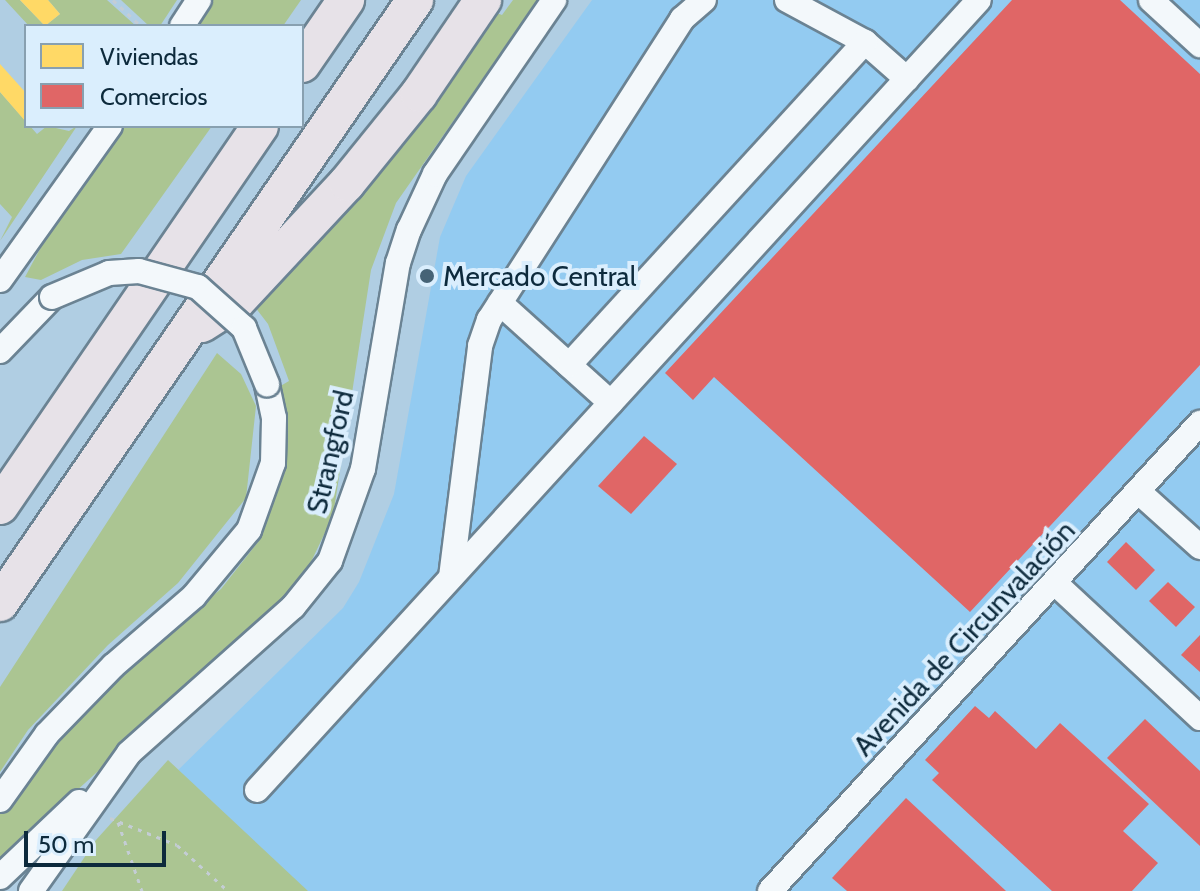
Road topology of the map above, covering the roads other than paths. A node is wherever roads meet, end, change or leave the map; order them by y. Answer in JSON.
{"nodes":[{"id":1,"x":199,"y":0,"type":"edge"},
{"id":2,"x":346,"y":0,"type":"edge"},
{"id":3,"x":415,"y":0,"type":"edge"},
{"id":4,"x":483,"y":0,"type":"edge"},
{"id":5,"x":554,"y":0,"type":"edge"},
{"id":6,"x":704,"y":0,"type":"edge"},
{"id":7,"x":787,"y":0,"type":"edge"},
{"id":8,"x":979,"y":0,"type":"edge"},
{"id":9,"x":1151,"y":0,"type":"edge"},
{"id":10,"x":183,"y":24,"type":"edge"},
{"id":11,"x":865,"y":42,"type":"junction"},
{"id":12,"x":1200,"y":45,"type":"edge"},
{"id":13,"x":304,"y":61,"type":"edge"},
{"id":14,"x":907,"y":79,"type":"junction"},
{"id":15,"x":109,"y":128,"type":"edge"},
{"id":16,"x":259,"y":128,"type":"edge"},
{"id":17,"x":0,"y":280,"type":"edge"},
{"id":18,"x":500,"y":303,"type":"junction"},
{"id":19,"x":184,"y":335,"type":"junction"},
{"id":20,"x":0,"y":351,"type":"edge"},
{"id":21,"x":569,"y":365,"type":"junction"},
{"id":22,"x":611,"y":403,"type":"junction"},
{"id":23,"x":1200,"y":423,"type":"edge"},
{"id":24,"x":29,"y":464,"type":"junction"},
{"id":25,"x":0,"y":490,"type":"edge"},
{"id":26,"x":1140,"y":493,"type":"junction"},
{"id":27,"x":0,"y":506,"type":"edge"},
{"id":28,"x":1200,"y":547,"type":"edge"},
{"id":29,"x":451,"y":577,"type":"junction"},
{"id":30,"x":1056,"y":584,"type":"junction"},
{"id":31,"x":0,"y":603,"type":"edge"},
{"id":32,"x":1200,"y":718,"type":"edge"},
{"id":33,"x":129,"y":753,"type":"junction"},
{"id":34,"x":257,"y":790,"type":"dead end"},
{"id":35,"x":0,"y":800,"type":"edge"},
{"id":36,"x":0,"y":877,"type":"edge"},
{"id":37,"x":31,"y":891,"type":"edge"},
{"id":38,"x":770,"y":891,"type":"edge"}],
"edges":[{"from":1,"to":10,"type":"street"},
{"from":2,"to":13,"type":"highway"},
{"from":3,"to":19,"type":"highway"},
{"from":4,"to":19,"type":"highway"},
{"from":5,"to":33,"type":"street","name":"Strangford"},
{"from":6,"to":18,"type":"street"},
{"from":7,"to":11,"type":"street"},
{"from":8,"to":14,"type":"street"},
{"from":9,"to":12,"type":"street"},
{"from":11,"to":14,"type":"street"},
{"from":11,"to":21,"type":"street"},
{"from":14,"to":22,"type":"street"},
{"from":15,"to":17,"type":"street"},
{"from":16,"to":24,"type":"highway"},
{"from":18,"to":21,"type":"street"},
{"from":18,"to":29,"type":"street"},
{"from":19,"to":31,"type":"highway"},
{"from":20,"to":35,"type":"street","bridge":true},
{"from":21,"to":22,"type":"street"},
{"from":22,"to":29,"type":"street"},
{"from":23,"to":26,"type":"street","name":"Avenida de Circunvalación"},
{"from":24,"to":25,"type":"highway"},
{"from":24,"to":27,"type":"highway"},
{"from":26,"to":28,"type":"street"},
{"from":26,"to":30,"type":"street","name":"Avenida de Circunvalación"},
{"from":29,"to":34,"type":"street"},
{"from":30,"to":32,"type":"street"},
{"from":30,"to":38,"type":"street","name":"Avenida de Circunvalación"},
{"from":33,"to":36,"type":"street"},
{"from":33,"to":37,"type":"street","name":"Strangford"}]}
